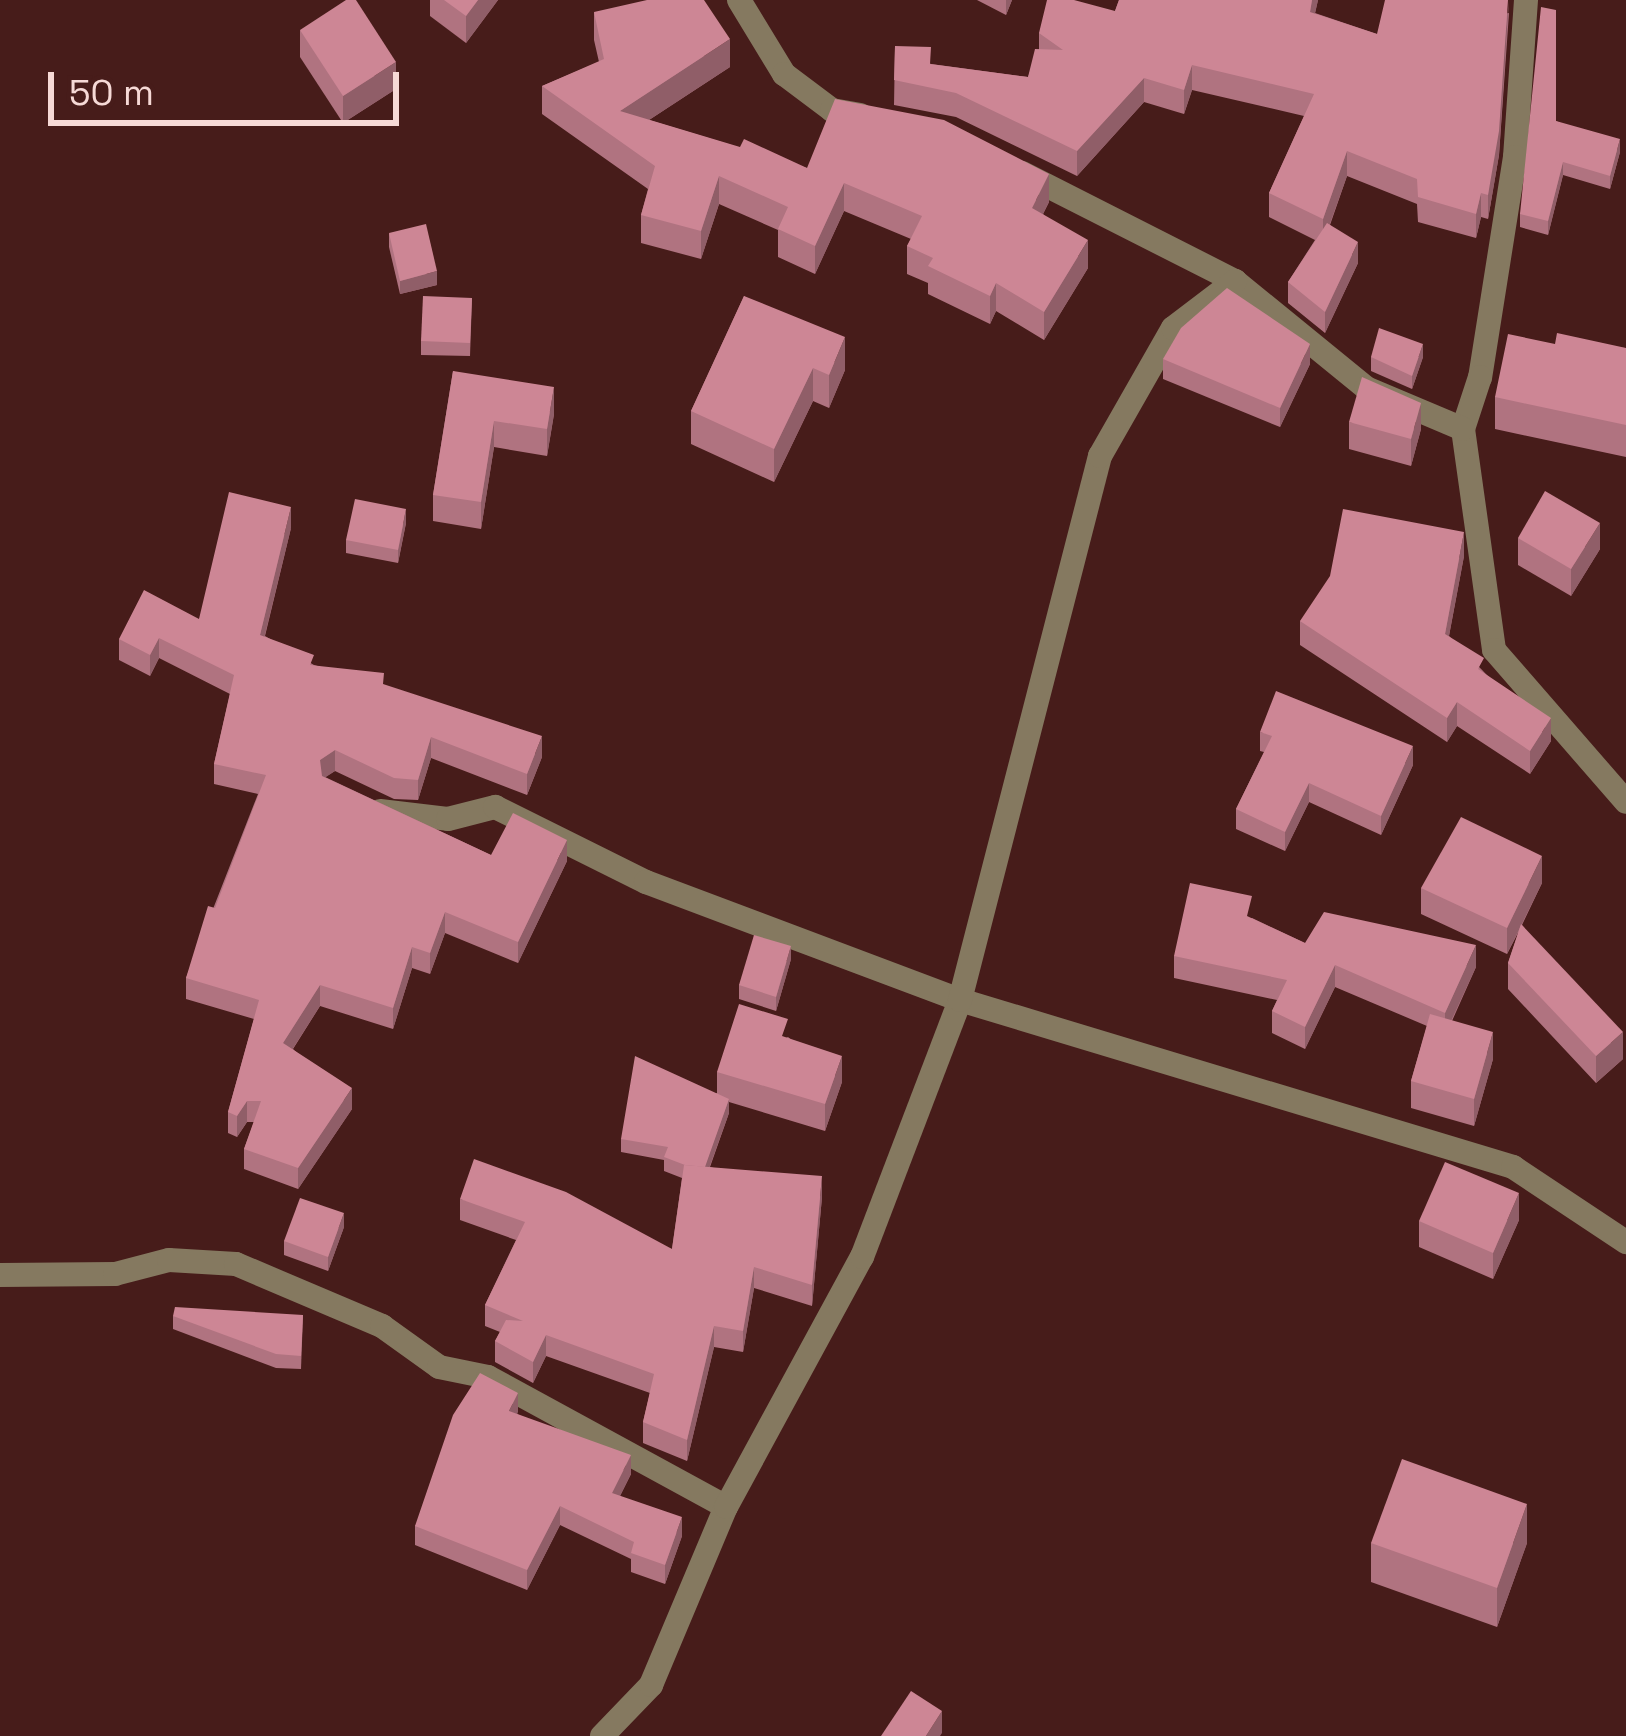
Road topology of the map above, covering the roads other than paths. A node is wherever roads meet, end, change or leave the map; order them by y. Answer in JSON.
{"nodes":[{"id":1,"x":739,"y":0,"type":"edge"},
{"id":2,"x":1526,"y":0,"type":"edge"},
{"id":3,"x":879,"y":119,"type":"edge"},
{"id":4,"x":1000,"y":161,"type":"edge"},
{"id":5,"x":1234,"y":281,"type":"junction"},
{"id":6,"x":1463,"y":430,"type":"junction"},
{"id":7,"x":353,"y":796,"type":"edge"},
{"id":8,"x":1626,"y":802,"type":"edge"},
{"id":9,"x":960,"y":1000,"type":"junction"},
{"id":10,"x":1626,"y":1242,"type":"edge"},
{"id":11,"x":0,"y":1275,"type":"edge"},
{"id":12,"x":727,"y":1507,"type":"junction"},
{"id":13,"x":602,"y":1736,"type":"edge"}],
"edges":[{"from":1,"to":3,"type":"street"},
{"from":2,"to":6,"type":"street"},
{"from":4,"to":5,"type":"street"},
{"from":5,"to":6,"type":"street"},
{"from":5,"to":9,"type":"street"},
{"from":6,"to":8,"type":"street"},
{"from":7,"to":9,"type":"street"},
{"from":9,"to":10,"type":"street"},
{"from":9,"to":12,"type":"street"},
{"from":11,"to":12,"type":"street"},
{"from":12,"to":13,"type":"street"}]}
